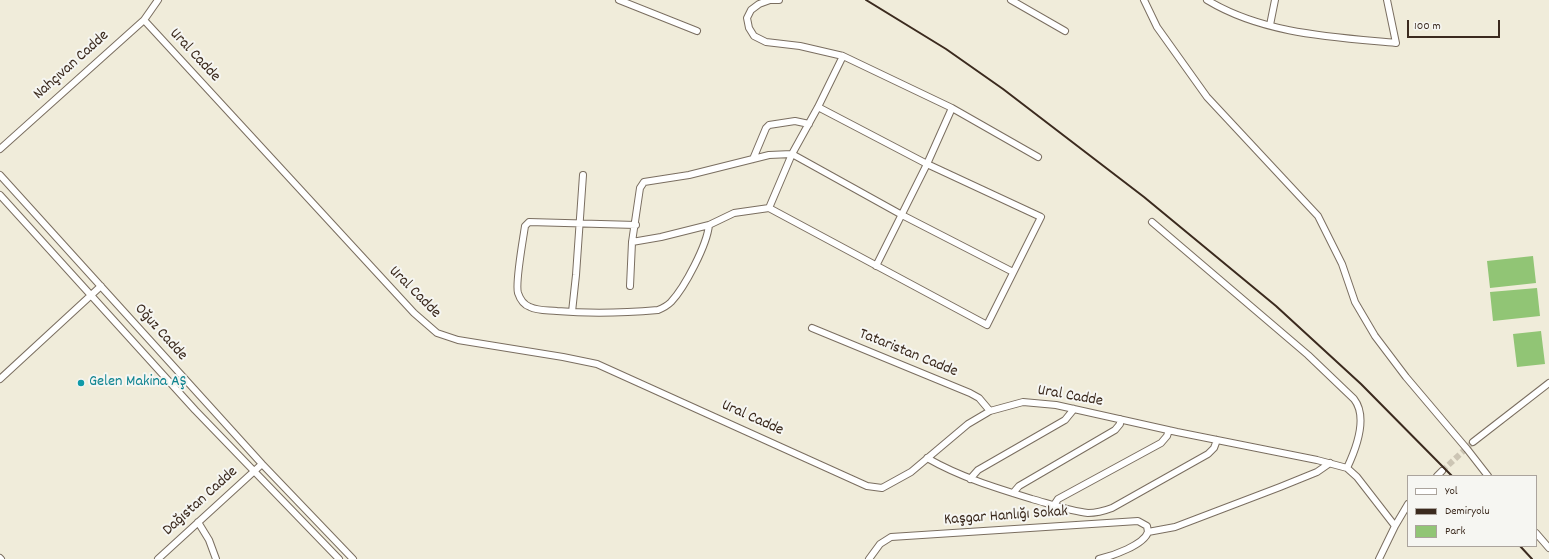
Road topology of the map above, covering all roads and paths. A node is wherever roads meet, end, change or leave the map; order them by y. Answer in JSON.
{"nodes":[{"id":1,"x":158,"y":0,"type":"edge"},
{"id":2,"x":619,"y":0,"type":"edge"},
{"id":3,"x":779,"y":0,"type":"edge"},
{"id":4,"x":1011,"y":0,"type":"edge"},
{"id":5,"x":1144,"y":0,"type":"edge"},
{"id":6,"x":1207,"y":0,"type":"edge"},
{"id":7,"x":1276,"y":0,"type":"edge"},
{"id":8,"x":1387,"y":0,"type":"edge"},
{"id":9,"x":144,"y":20,"type":"junction"},
{"id":10,"x":1270,"y":25,"type":"junction"},
{"id":11,"x":697,"y":31,"type":"dead end"},
{"id":12,"x":1065,"y":31,"type":"dead end"},
{"id":13,"x":843,"y":56,"type":"junction"},
{"id":14,"x":818,"y":107,"type":"junction"},
{"id":15,"x":952,"y":108,"type":"junction"},
{"id":16,"x":809,"y":124,"type":"junction"},
{"id":17,"x":0,"y":149,"type":"edge"},
{"id":18,"x":792,"y":154,"type":"junction"},
{"id":19,"x":1038,"y":157,"type":"dead end"},
{"id":20,"x":753,"y":159,"type":"junction"},
{"id":21,"x":927,"y":164,"type":"junction"},
{"id":22,"x":0,"y":175,"type":"edge"},
{"id":23,"x":583,"y":175,"type":"dead end"},
{"id":24,"x":0,"y":195,"type":"edge"},
{"id":25,"x":768,"y":208,"type":"junction"},
{"id":26,"x":902,"y":215,"type":"junction"},
{"id":27,"x":1152,"y":222,"type":"dead end"},
{"id":28,"x":580,"y":224,"type":"junction"},
{"id":29,"x":636,"y":225,"type":"junction"},
{"id":30,"x":709,"y":225,"type":"junction"},
{"id":31,"x":632,"y":242,"type":"junction"},
{"id":32,"x":876,"y":266,"type":"junction"},
{"id":33,"x":1013,"y":272,"type":"junction"},
{"id":34,"x":101,"y":286,"type":"junction"},
{"id":35,"x":630,"y":286,"type":"dead end"},
{"id":36,"x":92,"y":295,"type":"junction"},
{"id":37,"x":572,"y":312,"type":"junction"},
{"id":38,"x":812,"y":328,"type":"dead end"},
{"id":39,"x":0,"y":379,"type":"edge"},
{"id":40,"x":1549,"y":383,"type":"edge"},
{"id":41,"x":1549,"y":387,"type":"edge"},
{"id":42,"x":1541,"y":389,"type":"junction"},
{"id":43,"x":1074,"y":409,"type":"junction"},
{"id":44,"x":990,"y":411,"type":"junction"},
{"id":45,"x":1120,"y":419,"type":"junction"},
{"id":46,"x":1169,"y":430,"type":"junction"},
{"id":47,"x":1217,"y":440,"type":"junction"},
{"id":48,"x":1473,"y":442,"type":"tunnel mouth"},
{"id":49,"x":927,"y":458,"type":"junction"},
{"id":50,"x":1330,"y":463,"type":"junction"},
{"id":51,"x":262,"y":464,"type":"junction"},
{"id":52,"x":1347,"y":468,"type":"junction"},
{"id":53,"x":1442,"y":471,"type":"tunnel mouth"},
{"id":54,"x":254,"y":472,"type":"junction"},
{"id":55,"x":1438,"y":475,"type":"edge"},
{"id":56,"x":1487,"y":475,"type":"edge"},
{"id":57,"x":970,"y":479,"type":"junction"},
{"id":58,"x":1014,"y":493,"type":"junction"},
{"id":59,"x":1054,"y":505,"type":"junction"},
{"id":60,"x":1407,"y":506,"type":"edge"},
{"id":61,"x":198,"y":522,"type":"junction"},
{"id":62,"x":1395,"y":526,"type":"junction"},
{"id":63,"x":1148,"y":532,"type":"junction"},
{"id":64,"x":1537,"y":534,"type":"edge"},
{"id":65,"x":1549,"y":548,"type":"edge"},
{"id":66,"x":158,"y":559,"type":"edge"},
{"id":67,"x":216,"y":559,"type":"edge"},
{"id":68,"x":339,"y":559,"type":"edge"},
{"id":69,"x":353,"y":559,"type":"edge"},
{"id":70,"x":869,"y":559,"type":"edge"},
{"id":71,"x":1099,"y":559,"type":"edge"},
{"id":72,"x":1380,"y":559,"type":"edge"}],
"edges":[{"from":1,"to":9,"type":"street","name":"Nahçıvan Cadde"},
{"from":2,"to":11,"type":"street"},
{"from":3,"to":13,"type":"street"},
{"from":4,"to":12,"type":"street"},
{"from":5,"to":56,"type":"street"},
{"from":6,"to":10,"type":"street"},
{"from":7,"to":10,"type":"street"},
{"from":8,"to":10,"type":"street"},
{"from":9,"to":17,"type":"street","name":"Nahçıvan Cadde"},
{"from":9,"to":49,"type":"street","name":"Ural Cadde"},
{"from":13,"to":14,"type":"street"},
{"from":13,"to":15,"type":"street"},
{"from":14,"to":16,"type":"street"},
{"from":14,"to":21,"type":"street"},
{"from":15,"to":19,"type":"street"},
{"from":15,"to":21,"type":"street"},
{"from":16,"to":18,"type":"street"},
{"from":16,"to":20,"type":"street"},
{"from":18,"to":20,"type":"street"},
{"from":18,"to":25,"type":"street"},
{"from":18,"to":26,"type":"street"},
{"from":20,"to":29,"type":"street"},
{"from":21,"to":26,"type":"street"},
{"from":21,"to":33,"type":"street"},
{"from":22,"to":34,"type":"street","name":"Oğuz Cadde"},
{"from":23,"to":28,"type":"street"},
{"from":24,"to":36,"type":"street","name":"Oğuz Cadde"},
{"from":25,"to":30,"type":"street"},
{"from":25,"to":32,"type":"street"},
{"from":26,"to":32,"type":"street"},
{"from":26,"to":33,"type":"street"},
{"from":27,"to":52,"type":"street"},
{"from":28,"to":29,"type":"street"},
{"from":28,"to":37,"type":"street"},
{"from":28,"to":37,"type":"street"},
{"from":29,"to":31,"type":"street"},
{"from":30,"to":31,"type":"street"},
{"from":30,"to":37,"type":"street"},
{"from":31,"to":35,"type":"street"},
{"from":32,"to":33,"type":"street"},
{"from":34,"to":36,"type":"street"},
{"from":34,"to":51,"type":"street","name":"Oğuz Cadde"},
{"from":36,"to":39,"type":"street"},
{"from":36,"to":54,"type":"street","name":"Oğuz Cadde"},
{"from":38,"to":44,"type":"street","name":"Tataristan Cadde"},
{"from":40,"to":42,"type":"street"},
{"from":41,"to":42,"type":"street"},
{"from":42,"to":48,"type":"street"},
{"from":43,"to":44,"type":"street","name":"Ural Cadde"},
{"from":43,"to":45,"type":"street","name":"Ural Cadde"},
{"from":43,"to":57,"type":"street"},
{"from":44,"to":49,"type":"street","name":"Ural Cadde"},
{"from":45,"to":46,"type":"street","name":"Ural Cadde"},
{"from":45,"to":58,"type":"street"},
{"from":46,"to":47,"type":"street","name":"Ural Cadde"},
{"from":46,"to":59,"type":"street"},
{"from":47,"to":50,"type":"street","name":"Ural Cadde"},
{"from":47,"to":59,"type":"street"},
{"from":49,"to":57,"type":"street"},
{"from":50,"to":52,"type":"street","name":"Ural Cadde"},
{"from":50,"to":63,"type":"street"},
{"from":51,"to":54,"type":"street","name":"Dağıstan Cadde"},
{"from":51,"to":69,"type":"street","name":"Oğuz Cadde"},
{"from":52,"to":62,"type":"street","name":"Ural Cadde"},
{"from":53,"to":55,"type":"street"},
{"from":54,"to":61,"type":"street","name":"Dağıstan Cadde"},
{"from":54,"to":68,"type":"street","name":"Oğuz Cadde"},
{"from":57,"to":58,"type":"street"},
{"from":58,"to":59,"type":"street"},
{"from":60,"to":62,"type":"street"},
{"from":61,"to":66,"type":"street","name":"Dağıstan Cadde"},
{"from":61,"to":67,"type":"street"},
{"from":62,"to":72,"type":"street"},
{"from":63,"to":70,"type":"street","name":"Kaşgar Hanlığı Sokak"},
{"from":63,"to":71,"type":"street"},
{"from":64,"to":65,"type":"street"}]}
